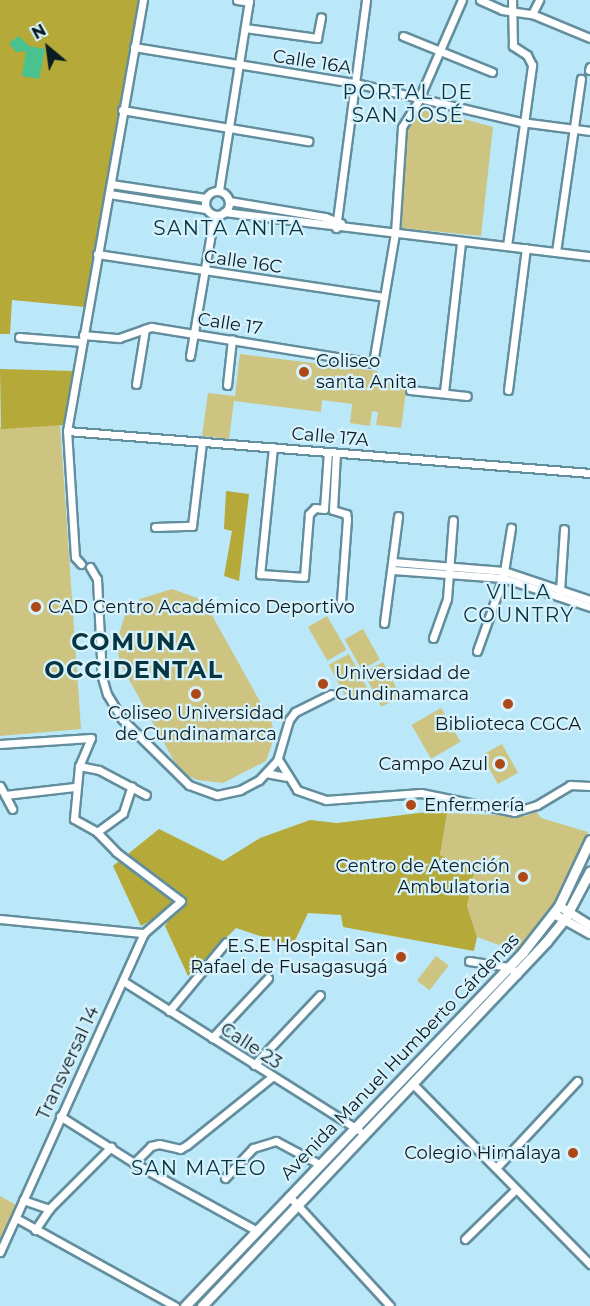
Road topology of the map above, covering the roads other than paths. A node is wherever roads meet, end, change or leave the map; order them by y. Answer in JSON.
{"nodes":[{"id":1,"x":143,"y":0,"type":"edge"},
{"id":2,"x":237,"y":0,"type":"edge"},
{"id":3,"x":366,"y":0,"type":"edge"},
{"id":4,"x":462,"y":0,"type":"edge"},
{"id":5,"x":480,"y":0,"type":"edge"},
{"id":6,"x":512,"y":0,"type":"edge"},
{"id":7,"x":539,"y":0,"type":"edge"},
{"id":8,"x":249,"y":1,"type":"edge"},
{"id":9,"x":513,"y":10,"type":"junction"},
{"id":10,"x":532,"y":14,"type":"junction"},
{"id":11,"x":321,"y":17,"type":"dead end"},
{"id":12,"x":245,"y":28,"type":"junction"},
{"id":13,"x":403,"y":36,"type":"dead end"},
{"id":14,"x":590,"y":38,"type":"edge"},
{"id":15,"x":134,"y":47,"type":"junction"},
{"id":16,"x":441,"y":50,"type":"junction"},
{"id":17,"x":239,"y":65,"type":"junction"},
{"id":18,"x":492,"y":72,"type":"dead end"},
{"id":19,"x":581,"y":79,"type":"dead end"},
{"id":20,"x":354,"y":83,"type":"junction"},
{"id":21,"x":418,"y":101,"type":"junction"},
{"id":22,"x":122,"y":111,"type":"junction"},
{"id":23,"x":522,"y":122,"type":"junction"},
{"id":24,"x":230,"y":127,"type":"junction"},
{"id":25,"x":572,"y":129,"type":"junction"},
{"id":26,"x":590,"y":131,"type":"edge"},
{"id":27,"x":308,"y":141,"type":"dead end"},
{"id":28,"x":111,"y":184,"type":"junction"},
{"id":29,"x":219,"y":190,"type":"junction"},
{"id":30,"x":109,"y":194,"type":"junction"},
{"id":31,"x":205,"y":198,"type":"junction"},
{"id":32,"x":229,"y":201,"type":"junction"},
{"id":33,"x":206,"y":209,"type":"junction"},
{"id":34,"x":224,"y":212,"type":"junction"},
{"id":35,"x":214,"y":215,"type":"junction"},
{"id":36,"x":337,"y":225,"type":"junction"},
{"id":37,"x":395,"y":233,"type":"junction"},
{"id":38,"x":461,"y":242,"type":"junction"},
{"id":39,"x":507,"y":246,"type":"junction"},
{"id":40,"x":526,"y":248,"type":"junction"},
{"id":41,"x":556,"y":252,"type":"junction"},
{"id":42,"x":97,"y":254,"type":"junction"},
{"id":43,"x":590,"y":256,"type":"edge"},
{"id":44,"x":204,"y":272,"type":"junction"},
{"id":45,"x":384,"y":297,"type":"junction"},
{"id":46,"x":145,"y":329,"type":"junction"},
{"id":47,"x":195,"y":333,"type":"junction"},
{"id":48,"x":19,"y":337,"type":"dead end"},
{"id":49,"x":83,"y":338,"type":"junction"},
{"id":50,"x":232,"y":339,"type":"junction"},
{"id":51,"x":190,"y":356,"type":"dead end"},
{"id":52,"x":136,"y":384,"type":"dead end"},
{"id":53,"x":227,"y":385,"type":"dead end"},
{"id":54,"x":410,"y":390,"type":"dead end"},
{"id":55,"x":508,"y":390,"type":"dead end"},
{"id":56,"x":444,"y":392,"type":"junction"},
{"id":57,"x":467,"y":396,"type":"dead end"},
{"id":58,"x":67,"y":431,"type":"junction"},
{"id":59,"x":202,"y":441,"type":"junction"},
{"id":60,"x":273,"y":447,"type":"junction"},
{"id":61,"x":332,"y":453,"type":"junction"},
{"id":62,"x":590,"y":473,"type":"edge"},
{"id":63,"x":398,"y":516,"type":"dead end"},
{"id":64,"x":453,"y":520,"type":"dead end"},
{"id":65,"x":155,"y":527,"type":"dead end"},
{"id":66,"x":511,"y":528,"type":"dead end"},
{"id":67,"x":564,"y":529,"type":"dead end"},
{"id":68,"x":393,"y":562,"type":"junction"},
{"id":69,"x":81,"y":564,"type":"dead end"},
{"id":70,"x":90,"y":567,"type":"dead end"},
{"id":71,"x":393,"y":570,"type":"junction"},
{"id":72,"x":450,"y":570,"type":"junction"},
{"id":73,"x":504,"y":574,"type":"junction"},
{"id":74,"x":560,"y":592,"type":"junction"},
{"id":75,"x":590,"y":600,"type":"edge"},
{"id":76,"x":341,"y":601,"type":"dead end"},
{"id":77,"x":590,"y":607,"type":"edge"},
{"id":78,"x":384,"y":623,"type":"dead end"},
{"id":79,"x":433,"y":638,"type":"dead end"},
{"id":80,"x":477,"y":651,"type":"dead end"},
{"id":81,"x":331,"y":694,"type":"dead end"},
{"id":82,"x":0,"y":744,"type":"edge"},
{"id":83,"x":278,"y":759,"type":"junction"},
{"id":84,"x":79,"y":766,"type":"junction"},
{"id":85,"x":266,"y":773,"type":"junction"},
{"id":86,"x":286,"y":777,"type":"junction"},
{"id":87,"x":0,"y":786,"type":"edge"},
{"id":88,"x":132,"y":786,"type":"junction"},
{"id":89,"x":590,"y":786,"type":"edge"},
{"id":90,"x":75,"y":787,"type":"junction"},
{"id":91,"x":5,"y":795,"type":"junction"},
{"id":92,"x":146,"y":795,"type":"dead end"},
{"id":93,"x":12,"y":809,"type":"dead end"},
{"id":94,"x":97,"y":832,"type":"junction"},
{"id":95,"x":590,"y":840,"type":"edge"},
{"id":96,"x":590,"y":871,"type":"edge"},
{"id":97,"x":556,"y":910,"type":"junction"},
{"id":98,"x":566,"y":916,"type":"junction"},
{"id":99,"x":0,"y":919,"type":"edge"},
{"id":100,"x":590,"y":925,"type":"edge"},
{"id":101,"x":144,"y":933,"type":"junction"},
{"id":102,"x":590,"y":934,"type":"edge"},
{"id":103,"x":226,"y":942,"type":"dead end"},
{"id":104,"x":469,"y":961,"type":"dead end"},
{"id":105,"x":509,"y":967,"type":"junction"},
{"id":106,"x":518,"y":974,"type":"junction"},
{"id":107,"x":268,"y":978,"type":"dead end"},
{"id":108,"x":123,"y":981,"type":"junction"},
{"id":109,"x":320,"y":995,"type":"dead end"},
{"id":110,"x":169,"y":1011,"type":"junction"},
{"id":111,"x":212,"y":1038,"type":"junction"},
{"id":112,"x":254,"y":1065,"type":"junction"},
{"id":113,"x":272,"y":1077,"type":"junction"},
{"id":114,"x":577,"y":1081,"type":"dead end"},
{"id":115,"x":412,"y":1083,"type":"junction"},
{"id":116,"x":60,"y":1116,"type":"junction"},
{"id":117,"x":354,"y":1127,"type":"junction"},
{"id":118,"x":364,"y":1134,"type":"junction"},
{"id":119,"x":111,"y":1147,"type":"junction"},
{"id":120,"x":134,"y":1163,"type":"junction"},
{"id":121,"x":319,"y":1164,"type":"junction"},
{"id":122,"x":496,"y":1168,"type":"junction"},
{"id":123,"x":225,"y":1178,"type":"dead end"},
{"id":124,"x":516,"y":1189,"type":"junction"},
{"id":125,"x":289,"y":1196,"type":"junction"},
{"id":126,"x":23,"y":1200,"type":"junction"},
{"id":127,"x":298,"y":1205,"type":"junction"},
{"id":128,"x":49,"y":1209,"type":"junction"},
{"id":129,"x":16,"y":1218,"type":"junction"},
{"id":130,"x":35,"y":1230,"type":"junction"},
{"id":131,"x":257,"y":1231,"type":"junction"},
{"id":132,"x":465,"y":1239,"type":"dead end"},
{"id":133,"x":0,"y":1252,"type":"edge"},
{"id":134,"x":590,"y":1264,"type":"edge"},
{"id":135,"x":176,"y":1306,"type":"edge"},
{"id":136,"x":185,"y":1306,"type":"edge"},
{"id":137,"x":202,"y":1306,"type":"edge"},
{"id":138,"x":390,"y":1306,"type":"edge"}],
"edges":[{"from":1,"to":15,"type":"street"},
{"from":2,"to":8,"type":"street"},
{"from":3,"to":20,"type":"street"},
{"from":4,"to":16,"type":"street"},
{"from":5,"to":9,"type":"street"},
{"from":6,"to":9,"type":"street"},
{"from":7,"to":10,"type":"street"},
{"from":8,"to":12,"type":"street"},
{"from":9,"to":10,"type":"street"},
{"from":9,"to":23,"type":"street"},
{"from":10,"to":14,"type":"street"},
{"from":11,"to":12,"type":"street"},
{"from":12,"to":17,"type":"street"},
{"from":13,"to":16,"type":"street"},
{"from":15,"to":17,"type":"street","name":"Calle 16A"},
{"from":15,"to":22,"type":"street"},
{"from":16,"to":18,"type":"street"},
{"from":16,"to":21,"type":"street"},
{"from":17,"to":20,"type":"street","name":"Calle 16A"},
{"from":17,"to":24,"type":"street"},
{"from":19,"to":25,"type":"street"},
{"from":20,"to":21,"type":"street","name":"Calle 16A"},
{"from":20,"to":36,"type":"street"},
{"from":21,"to":23,"type":"street","name":"Calle 16A"},
{"from":21,"to":37,"type":"street"},
{"from":22,"to":24,"type":"street"},
{"from":22,"to":28,"type":"street"},
{"from":23,"to":25,"type":"street","name":"Calle 16A"},
{"from":23,"to":39,"type":"street"},
{"from":24,"to":27,"type":"street"},
{"from":24,"to":29,"type":"street"},
{"from":25,"to":26,"type":"street","name":"Calle 16A"},
{"from":25,"to":41,"type":"street"},
{"from":28,"to":30,"type":"street"},
{"from":28,"to":31,"type":"street"},
{"from":29,"to":31,"type":"street"},
{"from":29,"to":32,"type":"street"},
{"from":30,"to":33,"type":"street"},
{"from":30,"to":42,"type":"street"},
{"from":31,"to":33,"type":"street"},
{"from":32,"to":34,"type":"street"},
{"from":32,"to":36,"type":"street"},
{"from":33,"to":35,"type":"street"},
{"from":34,"to":35,"type":"street"},
{"from":34,"to":36,"type":"street"},
{"from":35,"to":44,"type":"street"},
{"from":36,"to":37,"type":"street"},
{"from":37,"to":38,"type":"street"},
{"from":37,"to":45,"type":"street"},
{"from":38,"to":39,"type":"street"},
{"from":38,"to":56,"type":"street"},
{"from":39,"to":40,"type":"street"},
{"from":40,"to":41,"type":"street"},
{"from":40,"to":55,"type":"street"},
{"from":41,"to":43,"type":"street"},
{"from":42,"to":44,"type":"street","name":"Calle 16C"},
{"from":42,"to":49,"type":"street"},
{"from":44,"to":45,"type":"street","name":"Calle 16C"},
{"from":44,"to":47,"type":"street"},
{"from":45,"to":50,"type":"street","name":"Calle 17"},
{"from":46,"to":47,"type":"street","name":"Calle 17"},
{"from":46,"to":49,"type":"street","name":"Calle 17"},
{"from":46,"to":52,"type":"street"},
{"from":47,"to":50,"type":"street","name":"Calle 17"},
{"from":47,"to":51,"type":"street"},
{"from":48,"to":49,"type":"street","name":"Calle 17"},
{"from":49,"to":58,"type":"street"},
{"from":50,"to":53,"type":"street"},
{"from":54,"to":56,"type":"street"},
{"from":56,"to":57,"type":"street"},
{"from":58,"to":59,"type":"street","name":"Calle 17A"},
{"from":58,"to":69,"type":"street"},
{"from":59,"to":60,"type":"street","name":"Calle 17A"},
{"from":59,"to":65,"type":"street"},
{"from":60,"to":61,"type":"street","name":"Calle 17A"},
{"from":60,"to":61,"type":"street"},
{"from":61,"to":62,"type":"street","name":"Calle 17A"},
{"from":61,"to":76,"type":"street"},
{"from":63,"to":68,"type":"street"},
{"from":64,"to":72,"type":"street"},
{"from":66,"to":73,"type":"street"},
{"from":67,"to":74,"type":"street"},
{"from":68,"to":71,"type":"street"},
{"from":68,"to":72,"type":"street"},
{"from":70,"to":85,"type":"street"},
{"from":71,"to":72,"type":"street"},
{"from":71,"to":78,"type":"street"},
{"from":72,"to":73,"type":"street"},
{"from":72,"to":79,"type":"street"},
{"from":73,"to":74,"type":"street"},
{"from":73,"to":80,"type":"street"},
{"from":74,"to":75,"type":"street"},
{"from":74,"to":77,"type":"street"},
{"from":81,"to":83,"type":"street"},
{"from":82,"to":84,"type":"street"},
{"from":83,"to":85,"type":"street"},
{"from":83,"to":86,"type":"street"},
{"from":84,"to":88,"type":"street"},
{"from":84,"to":90,"type":"street"},
{"from":85,"to":86,"type":"street"},
{"from":86,"to":89,"type":"street"},
{"from":87,"to":91,"type":"street"},
{"from":88,"to":92,"type":"street"},
{"from":88,"to":94,"type":"street"},
{"from":90,"to":91,"type":"street"},
{"from":90,"to":94,"type":"street"},
{"from":91,"to":93,"type":"street"},
{"from":94,"to":101,"type":"street","name":"Transversal 14"},
{"from":95,"to":97,"type":"main road","name":"Avenida Manuel Humberto Cárdenas"},
{"from":96,"to":98,"type":"main road","name":"Avenida Manuel Humberto Cárdenas"},
{"from":97,"to":98,"type":"street"},
{"from":97,"to":105,"type":"main road","name":"Avenida Manuel Humberto Cárdenas"},
{"from":98,"to":100,"type":"street"},
{"from":98,"to":102,"type":"street"},
{"from":98,"to":106,"type":"main road","name":"Avenida Manuel Humberto Cárdenas"},
{"from":99,"to":101,"type":"street"},
{"from":101,"to":108,"type":"street","name":"Transversal 14"},
{"from":103,"to":110,"type":"street"},
{"from":104,"to":105,"type":"street"},
{"from":105,"to":106,"type":"street"},
{"from":105,"to":117,"type":"main road","name":"Avenida Manuel Humberto Cárdenas"},
{"from":106,"to":115,"type":"main road","name":"Avenida Manuel Humberto Cárdenas"},
{"from":107,"to":111,"type":"street"},
{"from":108,"to":110,"type":"street","name":"Calle 23"},
{"from":108,"to":116,"type":"street","name":"Transversal 14"},
{"from":109,"to":112,"type":"street"},
{"from":110,"to":111,"type":"street","name":"Calle 23"},
{"from":111,"to":112,"type":"street","name":"Calle 23"},
{"from":112,"to":113,"type":"street","name":"Calle 23"},
{"from":113,"to":117,"type":"street","name":"Calle 23"},
{"from":113,"to":120,"type":"street"},
{"from":114,"to":122,"type":"street"},
{"from":115,"to":118,"type":"main road","name":"Avenida Manuel Humberto Cárdenas"},
{"from":115,"to":122,"type":"street"},
{"from":116,"to":119,"type":"street"},
{"from":116,"to":126,"type":"street","name":"Transversal 14"},
{"from":117,"to":118,"type":"street","name":"Calle 23"},
{"from":117,"to":121,"type":"main road","name":"Avenida Manuel Humberto Cárdenas"},
{"from":118,"to":127,"type":"main road","name":"Avenida Manuel Humberto Cárdenas"},
{"from":119,"to":120,"type":"street"},
{"from":119,"to":128,"type":"street"},
{"from":120,"to":131,"type":"street"},
{"from":121,"to":123,"type":"street"},
{"from":121,"to":125,"type":"main road","name":"Avenida Manuel Humberto Cárdenas"},
{"from":122,"to":124,"type":"street"},
{"from":124,"to":132,"type":"street"},
{"from":124,"to":134,"type":"street"},
{"from":125,"to":127,"type":"street"},
{"from":125,"to":131,"type":"main road","name":"Avenida Manuel Humberto Cárdenas"},
{"from":126,"to":128,"type":"street"},
{"from":126,"to":129,"type":"street","name":"Transversal 14"},
{"from":127,"to":137,"type":"main road","name":"Avenida Manuel Humberto Cárdenas"},
{"from":127,"to":138,"type":"street"},
{"from":128,"to":130,"type":"street"},
{"from":129,"to":130,"type":"street"},
{"from":129,"to":133,"type":"street","name":"Transversal 14"},
{"from":130,"to":135,"type":"street"},
{"from":131,"to":136,"type":"main road","name":"Avenida Manuel Humberto Cárdenas"}]}
